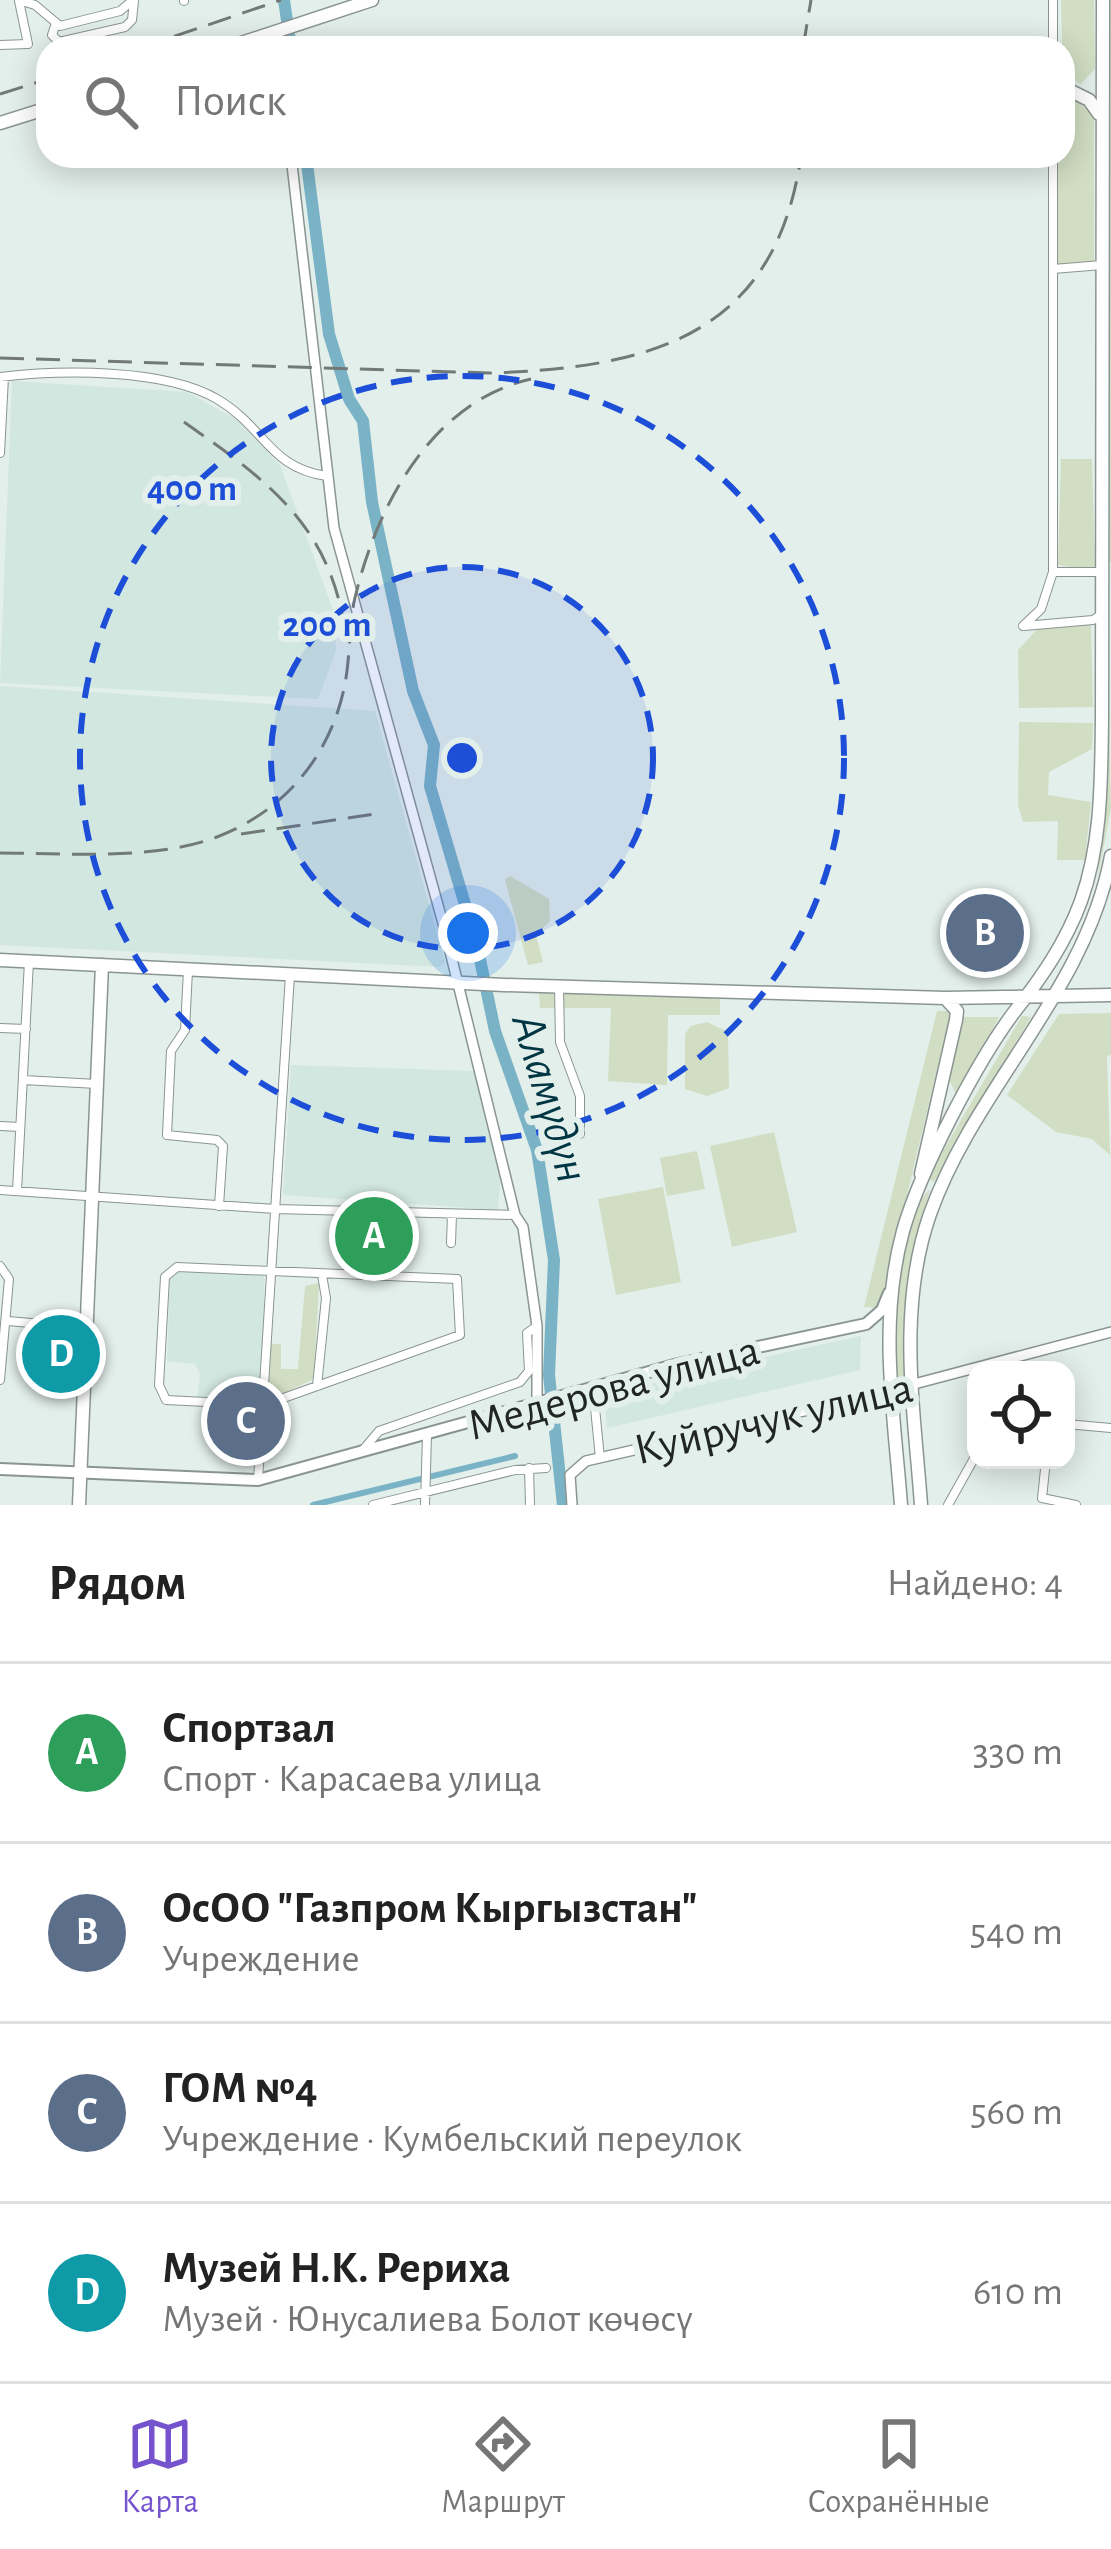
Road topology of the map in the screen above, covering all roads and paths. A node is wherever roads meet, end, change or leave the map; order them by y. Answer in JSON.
{"nodes":[{"id":1,"x":19,"y":0,"type":"edge"},
{"id":2,"x":134,"y":0,"type":"edge"},
{"id":3,"x":372,"y":0,"type":"edge"},
{"id":4,"x":1053,"y":0,"type":"edge"},
{"id":5,"x":1103,"y":0,"type":"edge"},
{"id":6,"x":55,"y":26,"type":"junction"},
{"id":7,"x":53,"y":36,"type":"edge"},
{"id":8,"x":85,"y":36,"type":"edge"},
{"id":9,"x":272,"y":36,"type":"edge"},
{"id":10,"x":1053,"y":36,"type":"edge"},
{"id":11,"x":0,"y":45,"type":"edge"},
{"id":12,"x":1102,"y":70,"type":"junction"},
{"id":13,"x":1075,"y":87,"type":"edge"},
{"id":14,"x":1075,"y":92,"type":"edge"},
{"id":15,"x":36,"y":112,"type":"edge"},
{"id":16,"x":1102,"y":119,"type":"junction"},
{"id":17,"x":0,"y":124,"type":"edge"},
{"id":18,"x":292,"y":168,"type":"edge"},
{"id":19,"x":1053,"y":168,"type":"edge"},
{"id":20,"x":1096,"y":267,"type":"junction"},
{"id":21,"x":1053,"y":268,"type":"junction"},
{"id":22,"x":2,"y":377,"type":"edge"},
{"id":23,"x":0,"y":453,"type":"edge"},
{"id":24,"x":327,"y":476,"type":"junction"},
{"id":25,"x":1053,"y":572,"type":"junction"},
{"id":26,"x":1107,"y":572,"type":"edge"},
{"id":27,"x":1102,"y":614,"type":"junction"},
{"id":28,"x":1111,"y":856,"type":"edge"},
{"id":29,"x":1087,"y":883,"type":"junction"},
{"id":30,"x":1107,"y":892,"type":"edge"},
{"id":31,"x":0,"y":960,"type":"edge"},
{"id":32,"x":29,"y":962,"type":"junction"},
{"id":33,"x":102,"y":965,"type":"junction"},
{"id":34,"x":188,"y":970,"type":"junction"},
{"id":35,"x":290,"y":975,"type":"junction"},
{"id":36,"x":462,"y":983,"type":"junction"},
{"id":37,"x":559,"y":987,"type":"junction"},
{"id":38,"x":1111,"y":995,"type":"edge"},
{"id":39,"x":945,"y":998,"type":"junction"},
{"id":40,"x":1027,"y":998,"type":"junction"},
{"id":41,"x":1053,"y":998,"type":"junction"},
{"id":42,"x":0,"y":1028,"type":"edge"},
{"id":43,"x":26,"y":1029,"type":"junction"},
{"id":44,"x":23,"y":1080,"type":"junction"},
{"id":45,"x":98,"y":1084,"type":"junction"},
{"id":46,"x":0,"y":1126,"type":"edge"},
{"id":47,"x":20,"y":1127,"type":"junction"},
{"id":48,"x":580,"y":1134,"type":"dead end"},
{"id":49,"x":920,"y":1182,"type":"junction"},
{"id":50,"x":940,"y":1188,"type":"junction"},
{"id":51,"x":0,"y":1190,"type":"edge"},
{"id":52,"x":16,"y":1191,"type":"junction"},
{"id":53,"x":93,"y":1196,"type":"junction"},
{"id":54,"x":219,"y":1206,"type":"junction"},
{"id":55,"x":275,"y":1209,"type":"junction"},
{"id":56,"x":452,"y":1214,"type":"junction"},
{"id":57,"x":515,"y":1215,"type":"junction"},
{"id":58,"x":451,"y":1243,"type":"dead end"},
{"id":59,"x":0,"y":1266,"type":"edge"},
{"id":60,"x":271,"y":1273,"type":"junction"},
{"id":61,"x":322,"y":1275,"type":"junction"},
{"id":62,"x":892,"y":1282,"type":"junction"},
{"id":63,"x":8,"y":1321,"type":"junction"},
{"id":64,"x":866,"y":1324,"type":"junction"},
{"id":65,"x":537,"y":1326,"type":"junction"},
{"id":66,"x":88,"y":1328,"type":"junction"},
{"id":67,"x":1111,"y":1332,"type":"edge"},
{"id":68,"x":888,"y":1341,"type":"junction"},
{"id":69,"x":1022,"y":1361,"type":"edge"},
{"id":70,"x":967,"y":1374,"type":"edge"},
{"id":71,"x":0,"y":1380,"type":"edge"},
{"id":72,"x":912,"y":1385,"type":"junction"},
{"id":73,"x":317,"y":1386,"type":"junction"},
{"id":74,"x":593,"y":1388,"type":"junction"},
{"id":75,"x":892,"y":1390,"type":"junction"},
{"id":76,"x":264,"y":1405,"type":"junction"},
{"id":77,"x":540,"y":1405,"type":"junction"},
{"id":78,"x":1075,"y":1425,"type":"edge"},
{"id":79,"x":1111,"y":1428,"type":"edge"},
{"id":80,"x":427,"y":1435,"type":"junction"},
{"id":81,"x":361,"y":1453,"type":"junction"},
{"id":82,"x":599,"y":1453,"type":"junction"},
{"id":83,"x":529,"y":1468,"type":"junction"},
{"id":84,"x":547,"y":1468,"type":"dead end"},
{"id":85,"x":0,"y":1469,"type":"edge"},
{"id":86,"x":968,"y":1469,"type":"edge"},
{"id":87,"x":1045,"y":1469,"type":"edge"},
{"id":88,"x":81,"y":1474,"type":"junction"},
{"id":89,"x":258,"y":1480,"type":"junction"},
{"id":90,"x":425,"y":1493,"type":"junction"},
{"id":91,"x":79,"y":1505,"type":"edge"},
{"id":92,"x":374,"y":1505,"type":"edge"},
{"id":93,"x":424,"y":1505,"type":"edge"},
{"id":94,"x":530,"y":1505,"type":"edge"},
{"id":95,"x":572,"y":1505,"type":"edge"},
{"id":96,"x":901,"y":1505,"type":"edge"},
{"id":97,"x":921,"y":1505,"type":"edge"},
{"id":98,"x":948,"y":1505,"type":"edge"},
{"id":99,"x":1076,"y":1505,"type":"edge"}],
"edges":[{"from":1,"to":6,"type":"street"},
{"from":1,"to":11,"type":"street"},
{"from":2,"to":6,"type":"street"},
{"from":2,"to":8,"type":"street"},
{"from":3,"to":9,"type":"main road"},
{"from":4,"to":10,"type":"street"},
{"from":5,"to":12,"type":"main road"},
{"from":6,"to":7,"type":"street"},
{"from":12,"to":13,"type":"main road"},
{"from":12,"to":16,"type":"main road"},
{"from":14,"to":16,"type":"main road"},
{"from":15,"to":17,"type":"main road"},
{"from":16,"to":20,"type":"main road"},
{"from":18,"to":24,"type":"street"},
{"from":19,"to":21,"type":"street"},
{"from":20,"to":21,"type":"street"},
{"from":20,"to":26,"type":"main road"},
{"from":21,"to":25,"type":"street"},
{"from":22,"to":23,"type":"street"},
{"from":22,"to":24,"type":"street"},
{"from":24,"to":36,"type":"street"},
{"from":25,"to":26,"type":"street"},
{"from":25,"to":27,"type":"street"},
{"from":26,"to":27,"type":"main road"},
{"from":27,"to":29,"type":"main road"},
{"from":28,"to":30,"type":"main road"},
{"from":29,"to":30,"type":"main road"},
{"from":29,"to":40,"type":"main road"},
{"from":30,"to":41,"type":"main road"},
{"from":31,"to":32,"type":"main road"},
{"from":32,"to":33,"type":"main road"},
{"from":32,"to":43,"type":"street"},
{"from":33,"to":34,"type":"main road"},
{"from":33,"to":45,"type":"main road"},
{"from":34,"to":35,"type":"main road"},
{"from":34,"to":54,"type":"street"},
{"from":35,"to":36,"type":"main road"},
{"from":35,"to":55,"type":"street"},
{"from":36,"to":37,"type":"main road"},
{"from":36,"to":57,"type":"street"},
{"from":37,"to":39,"type":"main road"},
{"from":37,"to":48,"type":"street"},
{"from":38,"to":41,"type":"main road"},
{"from":39,"to":40,"type":"main road"},
{"from":39,"to":49,"type":"main road"},
{"from":40,"to":41,"type":"main road"},
{"from":40,"to":49,"type":"main road"},
{"from":41,"to":50,"type":"main road"},
{"from":42,"to":43,"type":"street"},
{"from":43,"to":44,"type":"street"},
{"from":44,"to":45,"type":"street"},
{"from":44,"to":47,"type":"street"},
{"from":45,"to":53,"type":"main road"},
{"from":46,"to":47,"type":"street"},
{"from":47,"to":52,"type":"street"},
{"from":49,"to":50,"type":"main road"},
{"from":49,"to":62,"type":"main road"},
{"from":50,"to":72,"type":"main road"},
{"from":51,"to":52,"type":"street"},
{"from":52,"to":53,"type":"street"},
{"from":53,"to":54,"type":"street"},
{"from":53,"to":66,"type":"main road"},
{"from":54,"to":55,"type":"street"},
{"from":55,"to":56,"type":"street"},
{"from":55,"to":60,"type":"street"},
{"from":56,"to":57,"type":"street"},
{"from":56,"to":58,"type":"street"},
{"from":57,"to":65,"type":"street"},
{"from":59,"to":63,"type":"street"},
{"from":60,"to":61,"type":"street"},
{"from":60,"to":76,"type":"street"},
{"from":60,"to":76,"type":"street"},
{"from":61,"to":73,"type":"street"},
{"from":61,"to":73,"type":"street"},
{"from":62,"to":64,"type":"main road"},
{"from":62,"to":68,"type":"main road"},
{"from":63,"to":66,"type":"street"},
{"from":63,"to":71,"type":"street"},
{"from":64,"to":68,"type":"main road"},
{"from":64,"to":74,"type":"main road","name":"Медерова улица"},
{"from":65,"to":77,"type":"street"},
{"from":65,"to":81,"type":"street","name":"Медерова улица"},
{"from":66,"to":88,"type":"main road"},
{"from":67,"to":69,"type":"street","name":"Куйручук улица"},
{"from":68,"to":75,"type":"main road"},
{"from":70,"to":72,"type":"street","name":"Куйручук улица"},
{"from":72,"to":75,"type":"street","name":"Куйручук улица"},
{"from":72,"to":97,"type":"main road"},
{"from":73,"to":76,"type":"street"},
{"from":74,"to":77,"type":"main road","name":"Медерова улица"},
{"from":74,"to":82,"type":"street"},
{"from":75,"to":82,"type":"street","name":"Куйручук улица"},
{"from":75,"to":96,"type":"main road"},
{"from":76,"to":89,"type":"street"},
{"from":77,"to":80,"type":"main road","name":"Медерова улица"},
{"from":78,"to":79,"type":"street"},
{"from":80,"to":81,"type":"main road","name":"Медерова улица"},
{"from":80,"to":90,"type":"street"},
{"from":81,"to":89,"type":"main road","name":"Медерова улица"},
{"from":82,"to":95,"type":"street","name":"Куйручук улица"},
{"from":83,"to":84,"type":"street"},
{"from":83,"to":90,"type":"street"},
{"from":83,"to":94,"type":"street"},
{"from":85,"to":88,"type":"main road","name":"Медерова улица"},
{"from":86,"to":98,"type":"street"},
{"from":87,"to":99,"type":"street"},
{"from":88,"to":89,"type":"main road","name":"Медерова улица"},
{"from":88,"to":91,"type":"main road"},
{"from":90,"to":92,"type":"street"},
{"from":90,"to":93,"type":"street"}]}
